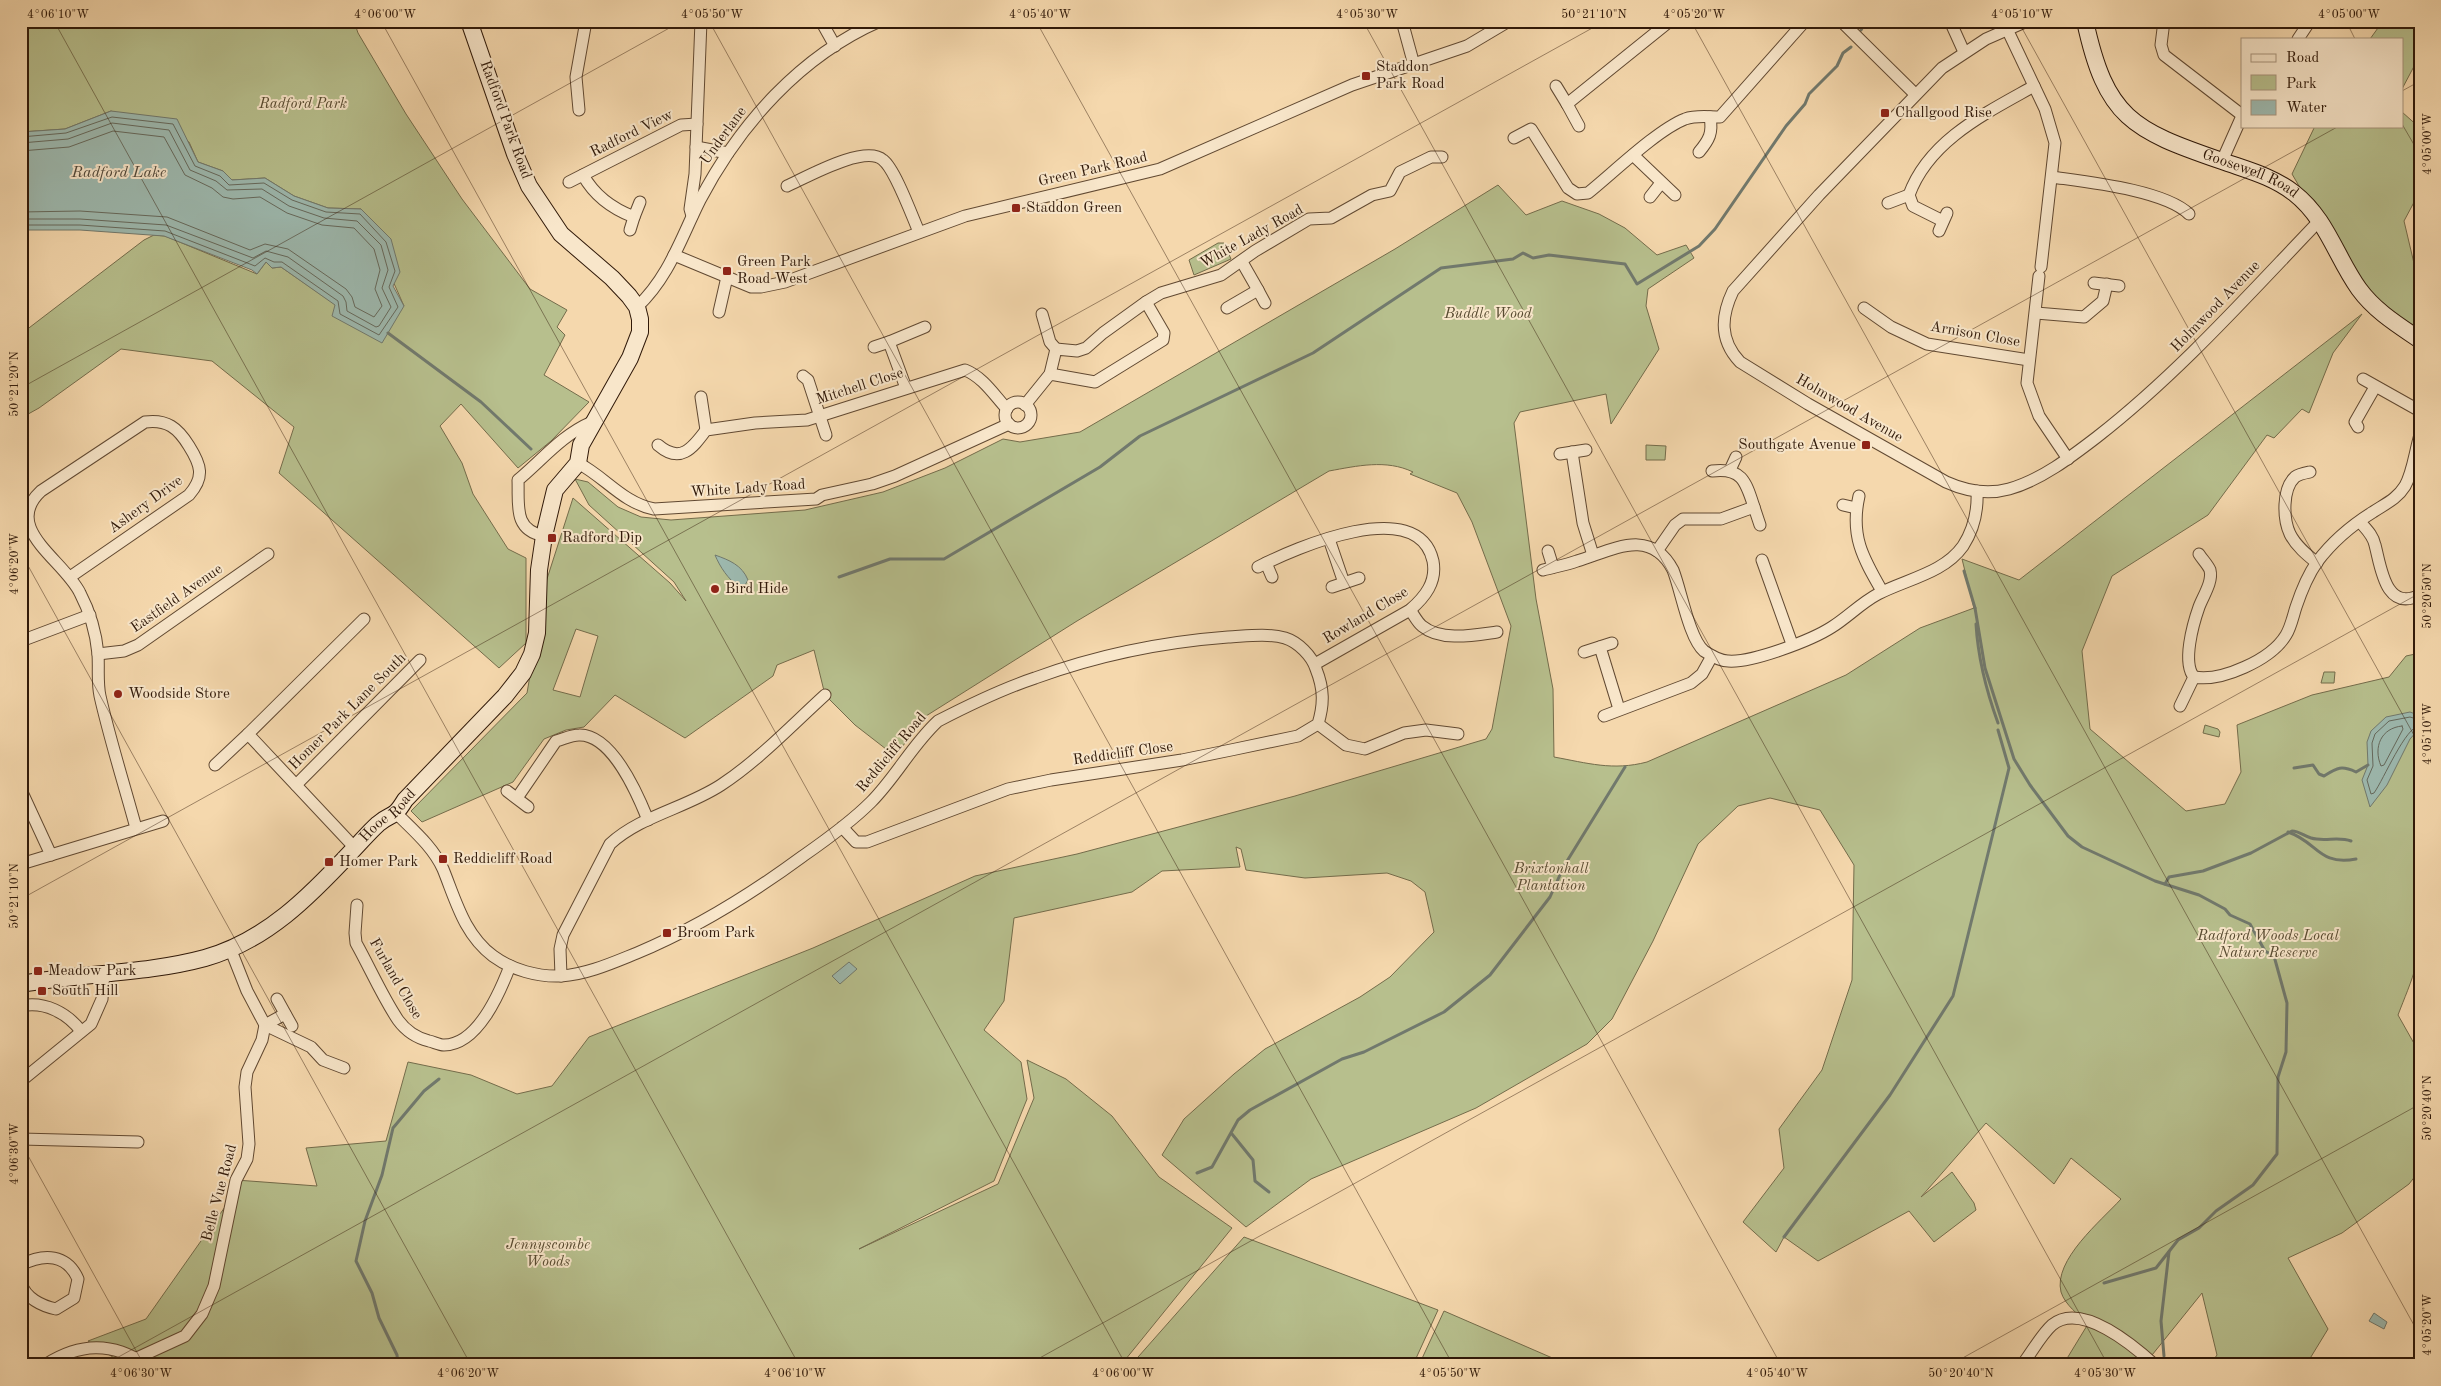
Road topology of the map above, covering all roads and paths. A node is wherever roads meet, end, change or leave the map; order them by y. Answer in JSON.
{"nodes":[{"id":1,"x":469,"y":21,"type":"edge"},
{"id":2,"x":586,"y":21,"type":"edge"},
{"id":3,"x":701,"y":21,"type":"edge"},
{"id":4,"x":821,"y":21,"type":"edge"},
{"id":5,"x":880,"y":21,"type":"edge"},
{"id":6,"x":1402,"y":21,"type":"edge"},
{"id":7,"x":1509,"y":21,"type":"edge"},
{"id":8,"x":1670,"y":21,"type":"edge"},
{"id":9,"x":1805,"y":21,"type":"edge"},
{"id":10,"x":1841,"y":21,"type":"edge"},
{"id":11,"x":1950,"y":21,"type":"edge"},
{"id":12,"x":2027,"y":21,"type":"edge"},
{"id":13,"x":2085,"y":21,"type":"edge"},
{"id":14,"x":2164,"y":21,"type":"edge"},
{"id":15,"x":2310,"y":21,"type":"edge"},
{"id":16,"x":2007,"y":29,"type":"junction"},
{"id":17,"x":2299,"y":38,"type":"edge"},
{"id":18,"x":835,"y":46,"type":"junction"},
{"id":19,"x":1964,"y":52,"type":"junction"},
{"id":20,"x":1414,"y":65,"type":"junction"},
{"id":21,"x":1556,"y":86,"type":"dead end"},
{"id":22,"x":2034,"y":86,"type":"junction"},
{"id":23,"x":1914,"y":94,"type":"junction"},
{"id":24,"x":1567,"y":104,"type":"junction"},
{"id":25,"x":580,"y":110,"type":"dead end"},
{"id":26,"x":2241,"y":114,"type":"edge"},
{"id":27,"x":1710,"y":117,"type":"junction"},
{"id":28,"x":2241,"y":117,"type":"edge"},
{"id":29,"x":696,"y":124,"type":"junction"},
{"id":30,"x":1580,"y":126,"type":"dead end"},
{"id":31,"x":1514,"y":138,"type":"dead end"},
{"id":32,"x":696,"y":147,"type":"junction"},
{"id":33,"x":1699,"y":152,"type":"dead end"},
{"id":34,"x":728,"y":154,"type":"junction"},
{"id":35,"x":1633,"y":155,"type":"junction"},
{"id":36,"x":1442,"y":157,"type":"dead end"},
{"id":37,"x":2222,"y":161,"type":"junction"},
{"id":38,"x":583,"y":175,"type":"junction"},
{"id":39,"x":2052,"y":177,"type":"junction"},
{"id":40,"x":569,"y":182,"type":"dead end"},
{"id":41,"x":1661,"y":183,"type":"junction"},
{"id":42,"x":787,"y":186,"type":"dead end"},
{"id":43,"x":1675,"y":195,"type":"dead end"},
{"id":44,"x":1909,"y":196,"type":"junction"},
{"id":45,"x":1650,"y":197,"type":"dead end"},
{"id":46,"x":640,"y":202,"type":"dead end"},
{"id":47,"x":1888,"y":203,"type":"dead end"},
{"id":48,"x":2189,"y":214,"type":"dead end"},
{"id":49,"x":634,"y":217,"type":"junction"},
{"id":50,"x":692,"y":218,"type":"junction"},
{"id":51,"x":2320,"y":220,"type":"junction"},
{"id":52,"x":1943,"y":222,"type":"dead end"},
{"id":53,"x":630,"y":230,"type":"dead end"},
{"id":54,"x":919,"y":232,"type":"junction"},
{"id":55,"x":674,"y":255,"type":"junction"},
{"id":56,"x":1242,"y":262,"type":"junction"},
{"id":57,"x":727,"y":277,"type":"junction"},
{"id":58,"x":2094,"y":282,"type":"dead end"},
{"id":59,"x":1258,"y":290,"type":"junction"},
{"id":60,"x":1146,"y":302,"type":"junction"},
{"id":61,"x":1265,"y":303,"type":"dead end"},
{"id":62,"x":637,"y":307,"type":"junction"},
{"id":63,"x":1227,"y":308,"type":"dead end"},
{"id":64,"x":1864,"y":308,"type":"dead end"},
{"id":65,"x":719,"y":312,"type":"dead end"},
{"id":66,"x":2036,"y":313,"type":"junction"},
{"id":67,"x":1042,"y":314,"type":"dead end"},
{"id":68,"x":925,"y":326,"type":"dead end"},
{"id":69,"x":2420,"y":340,"type":"edge"},
{"id":70,"x":889,"y":342,"type":"junction"},
{"id":71,"x":874,"y":347,"type":"dead end"},
{"id":72,"x":1056,"y":349,"type":"junction"},
{"id":73,"x":2029,"y":360,"type":"junction"},
{"id":74,"x":1050,"y":374,"type":"junction"},
{"id":75,"x":803,"y":376,"type":"dead end"},
{"id":76,"x":2363,"y":379,"type":"dead end"},
{"id":77,"x":2375,"y":387,"type":"junction"},
{"id":78,"x":906,"y":388,"type":"junction"},
{"id":79,"x":701,"y":397,"type":"dead end"},
{"id":80,"x":1025,"y":404,"type":"junction"},
{"id":81,"x":1007,"y":410,"type":"junction"},
{"id":82,"x":2420,"y":411,"type":"edge"},
{"id":83,"x":820,"y":416,"type":"junction"},
{"id":84,"x":592,"y":422,"type":"junction"},
{"id":85,"x":1009,"y":424,"type":"junction"},
{"id":86,"x":2358,"y":427,"type":"dead end"},
{"id":87,"x":706,"y":430,"type":"junction"},
{"id":88,"x":826,"y":435,"type":"dead end"},
{"id":89,"x":2419,"y":440,"type":"edge"},
{"id":90,"x":658,"y":445,"type":"dead end"},
{"id":91,"x":1586,"y":450,"type":"dead end"},
{"id":92,"x":1572,"y":452,"type":"junction"},
{"id":93,"x":1560,"y":454,"type":"dead end"},
{"id":94,"x":1736,"y":457,"type":"dead end"},
{"id":95,"x":2068,"y":459,"type":"junction"},
{"id":96,"x":578,"y":463,"type":"junction"},
{"id":97,"x":1730,"y":470,"type":"junction"},
{"id":98,"x":1712,"y":471,"type":"dead end"},
{"id":99,"x":2310,"y":472,"type":"dead end"},
{"id":100,"x":1978,"y":491,"type":"junction"},
{"id":101,"x":1843,"y":505,"type":"dead end"},
{"id":102,"x":1754,"y":507,"type":"junction"},
{"id":103,"x":2360,"y":522,"type":"junction"},
{"id":104,"x":1760,"y":525,"type":"dead end"},
{"id":105,"x":544,"y":536,"type":"junction"},
{"id":106,"x":1329,"y":540,"type":"junction"},
{"id":107,"x":1657,"y":551,"type":"junction"},
{"id":108,"x":1548,"y":552,"type":"dead end"},
{"id":109,"x":268,"y":554,"type":"dead end"},
{"id":110,"x":2199,"y":554,"type":"dead end"},
{"id":111,"x":1593,"y":555,"type":"junction"},
{"id":112,"x":2317,"y":563,"type":"junction"},
{"id":113,"x":1768,"y":565,"type":"dead end"},
{"id":114,"x":70,"y":577,"type":"junction"},
{"id":115,"x":1272,"y":577,"type":"dead end"},
{"id":116,"x":1359,"y":578,"type":"dead end"},
{"id":117,"x":1344,"y":583,"type":"junction"},
{"id":118,"x":1332,"y":588,"type":"dead end"},
{"id":119,"x":1882,"y":592,"type":"junction"},
{"id":120,"x":2420,"y":595,"type":"edge"},
{"id":121,"x":1410,"y":610,"type":"junction"},
{"id":122,"x":90,"y":615,"type":"junction"},
{"id":123,"x":364,"y":619,"type":"dead end"},
{"id":124,"x":1497,"y":632,"type":"dead end"},
{"id":125,"x":21,"y":641,"type":"edge"},
{"id":126,"x":1612,"y":643,"type":"dead end"},
{"id":127,"x":1792,"y":644,"type":"junction"},
{"id":128,"x":1600,"y":647,"type":"junction"},
{"id":129,"x":1584,"y":652,"type":"dead end"},
{"id":130,"x":98,"y":654,"type":"junction"},
{"id":131,"x":1712,"y":656,"type":"junction"},
{"id":132,"x":420,"y":660,"type":"dead end"},
{"id":133,"x":1315,"y":664,"type":"junction"},
{"id":134,"x":2194,"y":678,"type":"junction"},
{"id":135,"x":825,"y":695,"type":"dead end"},
{"id":136,"x":2180,"y":706,"type":"dead end"},
{"id":137,"x":1619,"y":709,"type":"junction"},
{"id":138,"x":1604,"y":716,"type":"dead end"},
{"id":139,"x":1318,"y":724,"type":"junction"},
{"id":140,"x":248,"y":734,"type":"junction"},
{"id":141,"x":1458,"y":734,"type":"dead end"},
{"id":142,"x":215,"y":765,"type":"dead end"},
{"id":143,"x":296,"y":785,"type":"junction"},
{"id":144,"x":21,"y":790,"type":"edge"},
{"id":145,"x":528,"y":807,"type":"dead end"},
{"id":146,"x":397,"y":814,"type":"junction"},
{"id":147,"x":648,"y":820,"type":"junction"},
{"id":148,"x":163,"y":821,"type":"dead end"},
{"id":149,"x":136,"y":828,"type":"junction"},
{"id":150,"x":842,"y":828,"type":"junction"},
{"id":151,"x":355,"y":848,"type":"junction"},
{"id":152,"x":51,"y":855,"type":"junction"},
{"id":153,"x":21,"y":864,"type":"edge"},
{"id":154,"x":360,"y":913,"type":"dead end"},
{"id":155,"x":230,"y":948,"type":"junction"},
{"id":156,"x":510,"y":966,"type":"junction"},
{"id":157,"x":104,"y":972,"type":"junction"},
{"id":158,"x":561,"y":976,"type":"junction"},
{"id":159,"x":21,"y":984,"type":"edge"},
{"id":160,"x":277,"y":999,"type":"dead end"},
{"id":161,"x":21,"y":1006,"type":"edge"},
{"id":162,"x":286,"y":1014,"type":"junction"},
{"id":163,"x":265,"y":1025,"type":"junction"},
{"id":164,"x":292,"y":1026,"type":"dead end"},
{"id":165,"x":81,"y":1031,"type":"junction"},
{"id":166,"x":344,"y":1068,"type":"dead end"},
{"id":167,"x":21,"y":1081,"type":"edge"},
{"id":168,"x":21,"y":1138,"type":"edge"},
{"id":169,"x":138,"y":1142,"type":"dead end"},
{"id":170,"x":21,"y":1265,"type":"edge"},
{"id":171,"x":22,"y":1287,"type":"edge"},
{"id":172,"x":141,"y":1361,"type":"edge"},
{"id":173,"x":45,"y":1365,"type":"edge"},
{"id":174,"x":2022,"y":1365,"type":"edge"},
{"id":175,"x":2155,"y":1365,"type":"edge"}],
"edges":[{"from":1,"to":62,"type":"street","name":"Radford Park Road"},
{"from":2,"to":25,"type":"street"},
{"from":3,"to":29,"type":"street"},
{"from":4,"to":18,"type":"street"},
{"from":5,"to":18,"type":"street","name":"Underlane"},
{"from":6,"to":20,"type":"street"},
{"from":7,"to":20,"type":"street","name":"Green Park Road"},
{"from":8,"to":24,"type":"street"},
{"from":9,"to":27,"type":"street"},
{"from":10,"to":23,"type":"street"},
{"from":11,"to":19,"type":"street"},
{"from":12,"to":16,"type":"street","name":"Holmwood Avenue"},
{"from":13,"to":37,"type":"street","name":"Goosewell Road"},
{"from":14,"to":26,"type":"street"},
{"from":15,"to":17,"type":"street"},
{"from":16,"to":19,"type":"street","name":"Holmwood Avenue"},
{"from":16,"to":22,"type":"street"},
{"from":18,"to":34,"type":"street","name":"Underlane"},
{"from":19,"to":23,"type":"street","name":"Holmwood Avenue"},
{"from":20,"to":54,"type":"street","name":"Green Park Road"},
{"from":21,"to":24,"type":"street"},
{"from":22,"to":39,"type":"street"},
{"from":22,"to":44,"type":"street"},
{"from":23,"to":100,"type":"street","name":"Holmwood Avenue"},
{"from":24,"to":30,"type":"street"},
{"from":27,"to":33,"type":"street"},
{"from":27,"to":35,"type":"street"},
{"from":28,"to":37,"type":"street"},
{"from":29,"to":32,"type":"street"},
{"from":29,"to":38,"type":"street","name":"Radford View"},
{"from":31,"to":35,"type":"street"},
{"from":32,"to":34,"type":"street"},
{"from":32,"to":50,"type":"street"},
{"from":34,"to":50,"type":"street","name":"Underlane"},
{"from":35,"to":41,"type":"street"},
{"from":36,"to":56,"type":"street","name":"White Lady Road"},
{"from":37,"to":51,"type":"street","name":"Goosewell Road"},
{"from":38,"to":40,"type":"street","name":"Radford View"},
{"from":38,"to":49,"type":"street","name":"Radford View"},
{"from":39,"to":48,"type":"street"},
{"from":39,"to":66,"type":"street"},
{"from":41,"to":43,"type":"street"},
{"from":41,"to":45,"type":"street"},
{"from":42,"to":54,"type":"street"},
{"from":44,"to":47,"type":"street"},
{"from":44,"to":52,"type":"street"},
{"from":46,"to":49,"type":"street"},
{"from":49,"to":53,"type":"street"},
{"from":50,"to":55,"type":"street","name":"Underlane"},
{"from":51,"to":69,"type":"street","name":"Goosewell Road"},
{"from":51,"to":95,"type":"street","name":"Holmwood Avenue"},
{"from":54,"to":57,"type":"street","name":"Green Park Road"},
{"from":55,"to":57,"type":"street","name":"Green Park Road"},
{"from":55,"to":62,"type":"street","name":"Underlane"},
{"from":56,"to":59,"type":"street"},
{"from":56,"to":60,"type":"street","name":"White Lady Road"},
{"from":57,"to":65,"type":"street"},
{"from":58,"to":66,"type":"street"},
{"from":59,"to":61,"type":"street"},
{"from":59,"to":63,"type":"street"},
{"from":60,"to":72,"type":"street","name":"White Lady Road"},
{"from":60,"to":74,"type":"street"},
{"from":62,"to":84,"type":"street"},
{"from":64,"to":73,"type":"street","name":"Arnison Close"},
{"from":66,"to":73,"type":"street"},
{"from":67,"to":72,"type":"street"},
{"from":68,"to":70,"type":"street"},
{"from":70,"to":71,"type":"street"},
{"from":70,"to":78,"type":"street"},
{"from":72,"to":74,"type":"street"},
{"from":73,"to":95,"type":"street"},
{"from":74,"to":80,"type":"street"},
{"from":75,"to":83,"type":"street"},
{"from":76,"to":77,"type":"street"},
{"from":77,"to":82,"type":"street"},
{"from":77,"to":86,"type":"street"},
{"from":78,"to":81,"type":"street","name":"Mitchell Close"},
{"from":78,"to":83,"type":"street","name":"Mitchell Close"},
{"from":79,"to":87,"type":"street"},
{"from":80,"to":81,"type":"street"},
{"from":80,"to":85,"type":"street","name":"White Lady Road"},
{"from":81,"to":85,"type":"street"},
{"from":83,"to":87,"type":"street","name":"Mitchell Close"},
{"from":83,"to":88,"type":"street"},
{"from":84,"to":96,"type":"street"},
{"from":84,"to":105,"type":"street"},
{"from":85,"to":96,"type":"street","name":"White Lady Road"},
{"from":87,"to":90,"type":"street"},
{"from":89,"to":103,"type":"street"},
{"from":91,"to":92,"type":"street"},
{"from":92,"to":93,"type":"street"},
{"from":92,"to":111,"type":"street"},
{"from":94,"to":97,"type":"street"},
{"from":95,"to":100,"type":"street","name":"Holmwood Avenue"},
{"from":96,"to":105,"type":"street","name":"Hooe Road"},
{"from":97,"to":98,"type":"street"},
{"from":97,"to":102,"type":"street"},
{"from":99,"to":112,"type":"street"},
{"from":100,"to":119,"type":"street"},
{"from":101,"to":119,"type":"street"},
{"from":102,"to":104,"type":"street"},
{"from":102,"to":107,"type":"street"},
{"from":103,"to":112,"type":"street"},
{"from":103,"to":120,"type":"street"},
{"from":105,"to":146,"type":"street","name":"Hooe Road"},
{"from":106,"to":115,"type":"street","name":"Rowland Close"},
{"from":106,"to":117,"type":"street"},
{"from":106,"to":121,"type":"street","name":"Rowland Close"},
{"from":107,"to":111,"type":"street"},
{"from":107,"to":131,"type":"street"},
{"from":108,"to":111,"type":"street"},
{"from":109,"to":130,"type":"street","name":"Eastfield Avenue"},
{"from":110,"to":134,"type":"street"},
{"from":112,"to":134,"type":"street"},
{"from":113,"to":127,"type":"street"},
{"from":114,"to":114,"type":"street","name":"Ashery Drive"},
{"from":114,"to":122,"type":"street","name":"Ashery Drive"},
{"from":116,"to":117,"type":"street"},
{"from":117,"to":118,"type":"street"},
{"from":119,"to":127,"type":"street"},
{"from":121,"to":124,"type":"street"},
{"from":121,"to":133,"type":"street","name":"Rowland Close"},
{"from":122,"to":125,"type":"street"},
{"from":122,"to":130,"type":"street","name":"Ashery Drive"},
{"from":123,"to":140,"type":"street"},
{"from":126,"to":128,"type":"street"},
{"from":127,"to":131,"type":"street"},
{"from":128,"to":129,"type":"street"},
{"from":128,"to":137,"type":"street"},
{"from":130,"to":149,"type":"street","name":"Ashery Drive"},
{"from":131,"to":137,"type":"street"},
{"from":132,"to":143,"type":"street","name":"Homer Park Lane South"},
{"from":133,"to":139,"type":"street"},
{"from":133,"to":150,"type":"street","name":"Reddicliff Road"},
{"from":134,"to":136,"type":"street"},
{"from":135,"to":147,"type":"street"},
{"from":137,"to":138,"type":"street"},
{"from":139,"to":141,"type":"street"},
{"from":139,"to":150,"type":"street","name":"Reddicliff Close"},
{"from":140,"to":142,"type":"street"},
{"from":140,"to":143,"type":"street"},
{"from":143,"to":151,"type":"street"},
{"from":144,"to":152,"type":"street"},
{"from":145,"to":147,"type":"street"},
{"from":146,"to":151,"type":"street","name":"Hooe Road"},
{"from":146,"to":156,"type":"street","name":"Reddicliff Road"},
{"from":147,"to":158,"type":"street"},
{"from":148,"to":149,"type":"street"},
{"from":149,"to":152,"type":"street"},
{"from":150,"to":158,"type":"street","name":"Reddicliff Road"},
{"from":151,"to":155,"type":"street","name":"Hooe Road"},
{"from":152,"to":153,"type":"street"},
{"from":154,"to":156,"type":"street","name":"Furland Close"},
{"from":155,"to":157,"type":"street","name":"Hooe Road"},
{"from":155,"to":163,"type":"street"},
{"from":156,"to":158,"type":"street","name":"Reddicliff Road"},
{"from":157,"to":159,"type":"street","name":"Hooe Road"},
{"from":157,"to":165,"type":"street"},
{"from":160,"to":162,"type":"street"},
{"from":161,"to":165,"type":"street"},
{"from":162,"to":163,"type":"street"},
{"from":162,"to":164,"type":"street"},
{"from":163,"to":166,"type":"street"},
{"from":163,"to":172,"type":"street","name":"Belle Vue Road"},
{"from":165,"to":167,"type":"street"},
{"from":168,"to":169,"type":"street"},
{"from":170,"to":171,"type":"street"},
{"from":172,"to":173,"type":"street"},
{"from":174,"to":175,"type":"street"}]}
